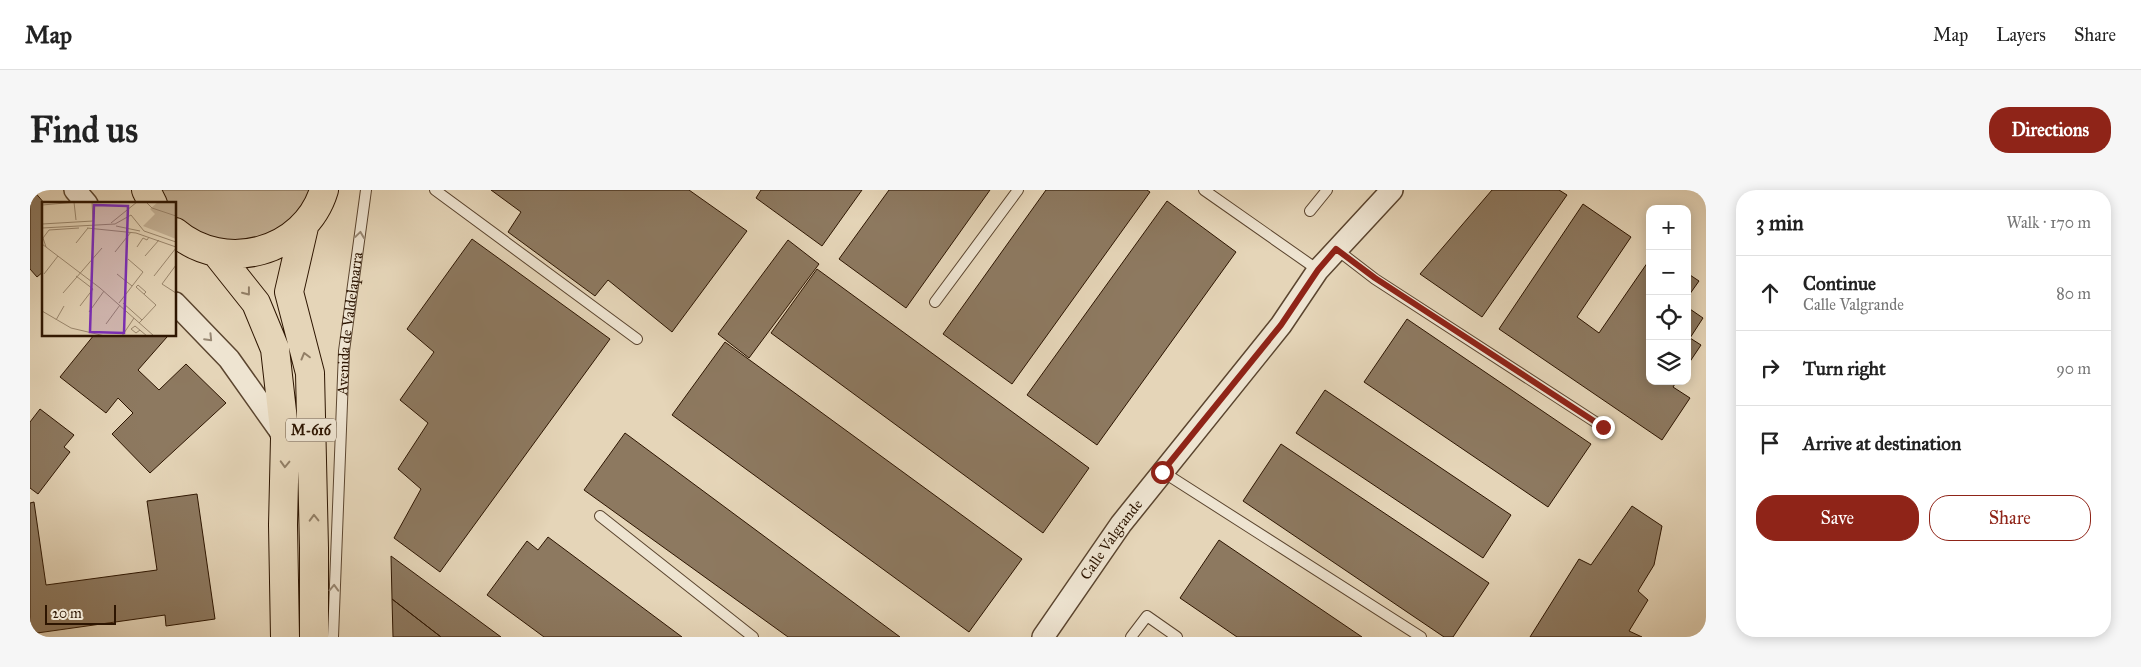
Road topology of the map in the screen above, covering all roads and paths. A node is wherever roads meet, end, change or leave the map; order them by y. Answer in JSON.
{"nodes":[{"id":1,"x":75,"y":190,"type":"edge"},
{"id":2,"x":324,"y":190,"type":"edge"},
{"id":3,"x":366,"y":190,"type":"edge"},
{"id":4,"x":435,"y":190,"type":"edge"},
{"id":5,"x":1018,"y":190,"type":"edge"},
{"id":6,"x":1204,"y":190,"type":"edge"},
{"id":7,"x":1327,"y":190,"type":"edge"},
{"id":8,"x":1392,"y":190,"type":"edge"},
{"id":9,"x":85,"y":202,"type":"edge"},
{"id":10,"x":1310,"y":211,"type":"dead end"},
{"id":11,"x":304,"y":226,"type":"junction"},
{"id":12,"x":176,"y":233,"type":"edge"},
{"id":13,"x":1336,"y":249,"type":"junction"},
{"id":14,"x":217,"y":254,"type":"junction"},
{"id":15,"x":1318,"y":270,"type":"junction"},
{"id":16,"x":935,"y":302,"type":"dead end"},
{"id":17,"x":176,"y":303,"type":"edge"},
{"id":18,"x":637,"y":339,"type":"dead end"},
{"id":19,"x":1603,"y":427,"type":"dead end"},
{"id":20,"x":285,"y":438,"type":"junction"},
{"id":21,"x":1162,"y":472,"type":"junction"},
{"id":22,"x":600,"y":516,"type":"dead end"},
{"id":23,"x":286,"y":637,"type":"edge"},
{"id":24,"x":314,"y":637,"type":"edge"},
{"id":25,"x":333,"y":637,"type":"edge"},
{"id":26,"x":752,"y":637,"type":"edge"},
{"id":27,"x":1043,"y":637,"type":"edge"},
{"id":28,"x":1132,"y":637,"type":"edge"},
{"id":29,"x":1177,"y":637,"type":"edge"},
{"id":30,"x":1421,"y":637,"type":"edge"}],
"edges":[{"from":1,"to":9,"type":"street"},
{"from":2,"to":11,"type":"highway","number":"M-616"},
{"from":25,"to":3,"type":"lane","name":"Avenida de Valdelaparra","one_way":true},
{"from":4,"to":18,"type":"lane"},
{"from":5,"to":16,"type":"lane"},
{"from":6,"to":15,"type":"lane"},
{"from":7,"to":10,"type":"lane"},
{"from":8,"to":13,"type":"street","name":"Calle Valgrande"},
{"from":11,"to":14,"type":"highway","number":"M-616"},
{"from":24,"to":11,"type":"highway","number":"M-616","one_way":true},
{"from":12,"to":14,"type":"highway","number":"M-616"},
{"from":13,"to":15,"type":"street","name":"Calle Valgrande"},
{"from":13,"to":19,"type":"lane"},
{"from":14,"to":20,"type":"highway","number":"M-616","one_way":true},
{"from":15,"to":21,"type":"street","name":"Calle Valgrande"},
{"from":17,"to":20,"type":"street","one_way":true},
{"from":20,"to":23,"type":"highway","number":"M-616","one_way":true},
{"from":21,"to":27,"type":"street","name":"Calle Valgrande"},
{"from":21,"to":30,"type":"lane"},
{"from":22,"to":26,"type":"lane"},
{"from":28,"to":29,"type":"lane"}]}
